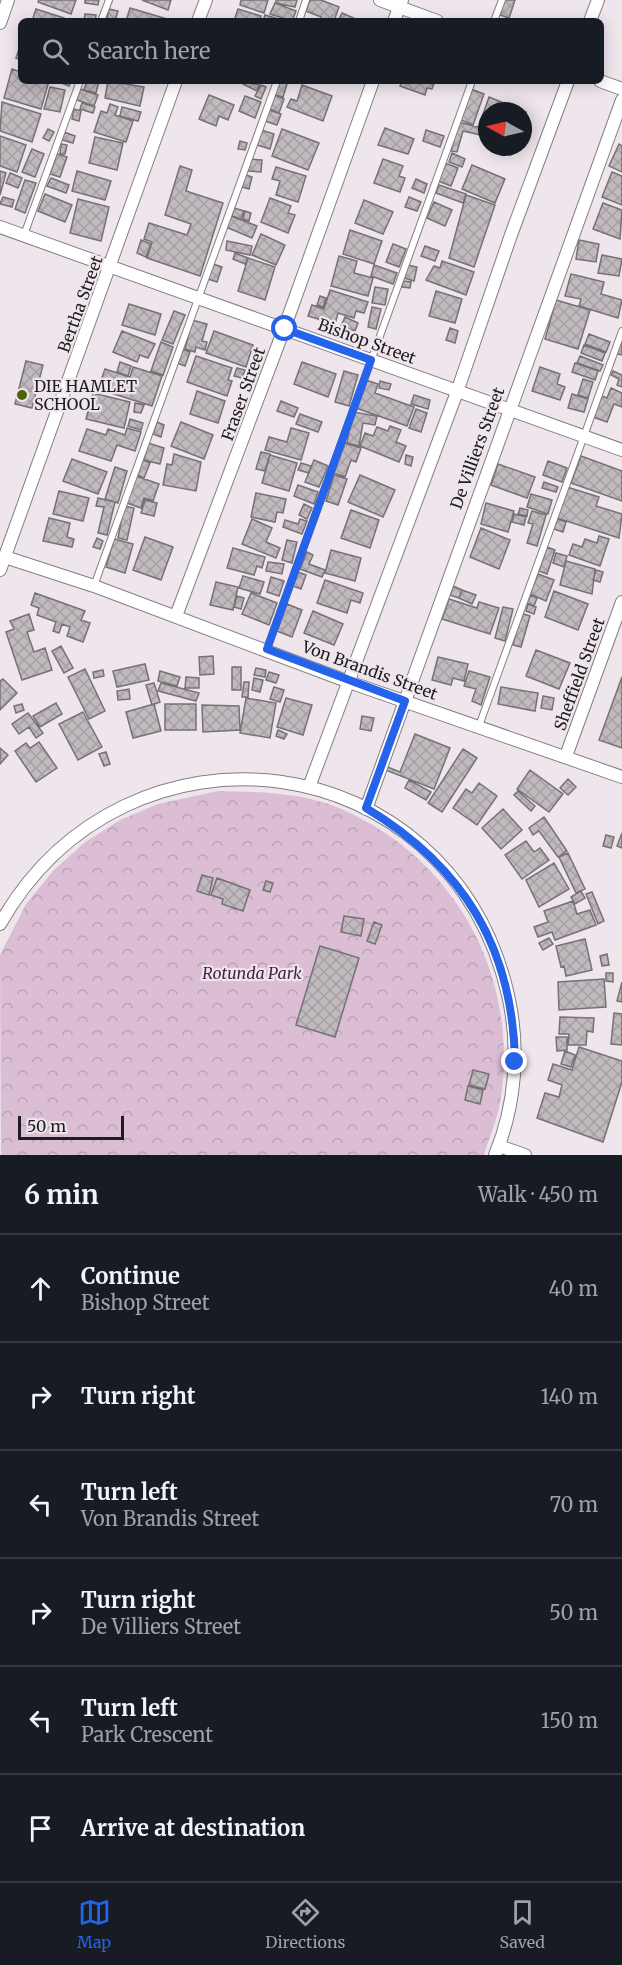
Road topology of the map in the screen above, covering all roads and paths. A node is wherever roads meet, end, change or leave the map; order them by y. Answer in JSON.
{"nodes":[{"id":1,"x":8,"y":0,"type":"edge"},
{"id":2,"x":109,"y":0,"type":"edge"},
{"id":3,"x":206,"y":0,"type":"edge"},
{"id":4,"x":306,"y":0,"type":"edge"},
{"id":5,"x":380,"y":0,"type":"edge"},
{"id":6,"x":502,"y":0,"type":"edge"},
{"id":7,"x":598,"y":0,"type":"edge"},
{"id":8,"x":400,"y":3,"type":"edge"},
{"id":9,"x":102,"y":18,"type":"edge"},
{"id":10,"x":199,"y":18,"type":"edge"},
{"id":11,"x":300,"y":18,"type":"edge"},
{"id":12,"x":395,"y":18,"type":"edge"},
{"id":13,"x":432,"y":18,"type":"edge"},
{"id":14,"x":495,"y":18,"type":"edge"},
{"id":15,"x":591,"y":18,"type":"edge"},
{"id":16,"x":0,"y":23,"type":"edge"},
{"id":17,"x":604,"y":82,"type":"edge"},
{"id":18,"x":79,"y":84,"type":"edge"},
{"id":19,"x":175,"y":84,"type":"edge"},
{"id":20,"x":276,"y":84,"type":"edge"},
{"id":21,"x":372,"y":84,"type":"edge"},
{"id":22,"x":471,"y":84,"type":"edge"},
{"id":23,"x":567,"y":84,"type":"edge"},
{"id":24,"x":622,"y":88,"type":"edge"},
{"id":25,"x":622,"y":100,"type":"edge"},
{"id":26,"x":0,"y":227,"type":"edge"},
{"id":27,"x":24,"y":236,"type":"junction"},
{"id":28,"x":111,"y":268,"type":"junction"},
{"id":29,"x":198,"y":299,"type":"junction"},
{"id":30,"x":285,"y":329,"type":"junction"},
{"id":31,"x":622,"y":332,"type":"edge"},
{"id":32,"x":371,"y":360,"type":"junction"},
{"id":33,"x":457,"y":392,"type":"junction"},
{"id":34,"x":508,"y":410,"type":"junction"},
{"id":35,"x":584,"y":437,"type":"junction"},
{"id":36,"x":622,"y":450,"type":"edge"},
{"id":37,"x":5,"y":557,"type":"junction"},
{"id":38,"x":0,"y":570,"type":"edge"},
{"id":39,"x":94,"y":586,"type":"junction"},
{"id":40,"x":622,"y":602,"type":"edge"},
{"id":41,"x":176,"y":616,"type":"junction"},
{"id":42,"x":267,"y":649,"type":"junction"},
{"id":43,"x":349,"y":682,"type":"junction"},
{"id":44,"x":405,"y":701,"type":"junction"},
{"id":45,"x":479,"y":726,"type":"junction"},
{"id":46,"x":566,"y":756,"type":"junction"},
{"id":47,"x":622,"y":777,"type":"edge"},
{"id":48,"x":309,"y":787,"type":"junction"},
{"id":49,"x":366,"y":808,"type":"junction"},
{"id":50,"x":0,"y":924,"type":"edge"},
{"id":51,"x":497,"y":1150,"type":"edge"},
{"id":52,"x":525,"y":1155,"type":"edge"}],
"edges":[{"from":1,"to":16,"type":"street"},
{"from":2,"to":9,"type":"lane"},
{"from":3,"to":10,"type":"street"},
{"from":4,"to":11,"type":"lane"},
{"from":5,"to":8,"type":"street"},
{"from":6,"to":14,"type":"lane"},
{"from":7,"to":15,"type":"street"},
{"from":8,"to":12,"type":"street"},
{"from":8,"to":13,"type":"street"},
{"from":17,"to":24,"type":"street"},
{"from":18,"to":27,"type":"lane"},
{"from":19,"to":28,"type":"street","name":"Bertha Street"},
{"from":20,"to":29,"type":"lane"},
{"from":21,"to":30,"type":"street","name":"Fraser Street"},
{"from":22,"to":32,"type":"lane"},
{"from":23,"to":33,"type":"street"},
{"from":25,"to":34,"type":"street","name":"De Villiers Street"},
{"from":26,"to":27,"type":"street","name":"Bishop Street"},
{"from":27,"to":28,"type":"street","name":"Bishop Street"},
{"from":28,"to":29,"type":"street","name":"Bishop Street"},
{"from":28,"to":37,"type":"street","name":"Bertha Street"},
{"from":29,"to":30,"type":"street","name":"Bishop Street"},
{"from":29,"to":39,"type":"lane"},
{"from":30,"to":32,"type":"street","name":"Bishop Street"},
{"from":30,"to":41,"type":"street","name":"Fraser Street"},
{"from":31,"to":35,"type":"lane"},
{"from":32,"to":33,"type":"street","name":"Bishop Street"},
{"from":32,"to":42,"type":"lane"},
{"from":33,"to":34,"type":"street","name":"Bishop Street"},
{"from":33,"to":43,"type":"street"},
{"from":34,"to":35,"type":"street","name":"Bishop Street"},
{"from":34,"to":44,"type":"street","name":"De Villiers Street"},
{"from":35,"to":36,"type":"street","name":"Bishop Street"},
{"from":35,"to":45,"type":"lane"},
{"from":37,"to":38,"type":"street","name":"Bertha Street"},
{"from":37,"to":39,"type":"street","name":"Von Brandis Street"},
{"from":39,"to":41,"type":"street","name":"Von Brandis Street"},
{"from":40,"to":46,"type":"street","name":"Sheffield Street"},
{"from":41,"to":42,"type":"street","name":"Von Brandis Street"},
{"from":42,"to":43,"type":"street","name":"Von Brandis Street"},
{"from":43,"to":44,"type":"street","name":"Von Brandis Street"},
{"from":43,"to":48,"type":"street"},
{"from":44,"to":45,"type":"street","name":"Von Brandis Street"},
{"from":44,"to":49,"type":"street","name":"De Villiers Street"},
{"from":45,"to":46,"type":"street","name":"Von Brandis Street"},
{"from":46,"to":47,"type":"street","name":"Von Brandis Street"},
{"from":48,"to":49,"type":"street"},
{"from":48,"to":50,"type":"street"},
{"from":49,"to":51,"type":"street"},
{"from":51,"to":52,"type":"street"}]}
